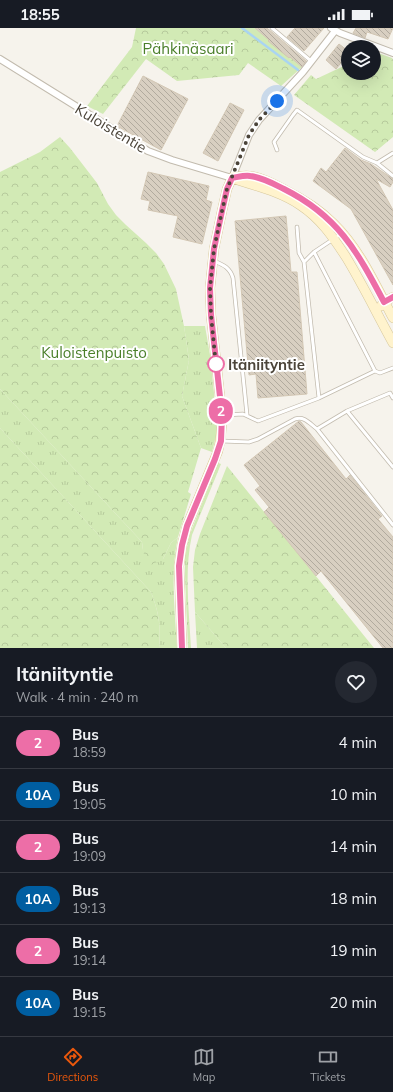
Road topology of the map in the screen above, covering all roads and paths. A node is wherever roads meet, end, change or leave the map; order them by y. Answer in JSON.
{"nodes":[{"id":1,"x":272,"y":28,"type":"edge"},
{"id":2,"x":333,"y":30,"type":"edge"},
{"id":3,"x":393,"y":53,"type":"edge"},
{"id":4,"x":0,"y":59,"type":"edge"},
{"id":5,"x":311,"y":61,"type":"junction"},
{"id":6,"x":277,"y":150,"type":"dead end"},
{"id":7,"x":393,"y":153,"type":"edge"},
{"id":8,"x":377,"y":163,"type":"junction"},
{"id":9,"x":393,"y":176,"type":"edge"},
{"id":10,"x":232,"y":178,"type":"junction"},
{"id":11,"x":297,"y":227,"type":"dead end"},
{"id":12,"x":342,"y":233,"type":"junction"},
{"id":13,"x":334,"y":238,"type":"junction"},
{"id":14,"x":314,"y":252,"type":"junction"},
{"id":15,"x":212,"y":260,"type":"junction"},
{"id":16,"x":304,"y":262,"type":"junction"},
{"id":17,"x":393,"y":297,"type":"edge"},
{"id":18,"x":389,"y":306,"type":"edge"},
{"id":19,"x":376,"y":312,"type":"junction"},
{"id":20,"x":393,"y":318,"type":"edge"},
{"id":21,"x":393,"y":343,"type":"edge"},
{"id":22,"x":393,"y":368,"type":"edge"},
{"id":23,"x":375,"y":371,"type":"junction"},
{"id":24,"x":319,"y":398,"type":"junction"},
{"id":25,"x":393,"y":398,"type":"edge"},
{"id":26,"x":347,"y":411,"type":"junction"},
{"id":27,"x":222,"y":415,"type":"junction"},
{"id":28,"x":247,"y":415,"type":"junction"},
{"id":29,"x":317,"y":430,"type":"junction"},
{"id":30,"x":221,"y":441,"type":"junction"},
{"id":31,"x":393,"y":467,"type":"edge"},
{"id":32,"x":393,"y":525,"type":"edge"},
{"id":33,"x":182,"y":648,"type":"edge"}],
"edges":[{"from":1,"to":5,"type":"lane"},
{"from":2,"to":3,"type":"street"},
{"from":2,"to":5,"type":"street"},
{"from":4,"to":10,"type":"street","name":"Kuloistentie"},
{"from":5,"to":10,"type":"street"},
{"from":6,"to":8,"type":"lane"},
{"from":7,"to":8,"type":"lane"},
{"from":8,"to":9,"type":"lane"},
{"from":10,"to":12,"type":"street","name":"Kuloistentie"},
{"from":10,"to":13,"type":"street","name":"Kuloistentie"},
{"from":10,"to":15,"type":"street"},
{"from":11,"to":16,"type":"lane"},
{"from":12,"to":13,"type":"lane"},
{"from":12,"to":18,"type":"street","name":"Kuloistentie"},
{"from":13,"to":14,"type":"lane"},
{"from":13,"to":19,"type":"street","name":"Kuloistentie"},
{"from":14,"to":16,"type":"lane"},
{"from":14,"to":23,"type":"lane"},
{"from":15,"to":27,"type":"street"},
{"from":15,"to":28,"type":"lane"},
{"from":16,"to":24,"type":"lane"},
{"from":17,"to":18,"type":"street"},
{"from":18,"to":19,"type":"street"},
{"from":18,"to":20,"type":"street","name":"Kuloistentie"},
{"from":19,"to":21,"type":"street","name":"Kuloistentie"},
{"from":22,"to":23,"type":"lane"},
{"from":23,"to":24,"type":"lane"},
{"from":24,"to":28,"type":"lane"},
{"from":25,"to":26,"type":"lane"},
{"from":26,"to":29,"type":"lane"},
{"from":26,"to":31,"type":"lane"},
{"from":27,"to":28,"type":"lane"},
{"from":27,"to":30,"type":"street"},
{"from":29,"to":30,"type":"lane"},
{"from":29,"to":32,"type":"lane"},
{"from":30,"to":33,"type":"street"}]}
